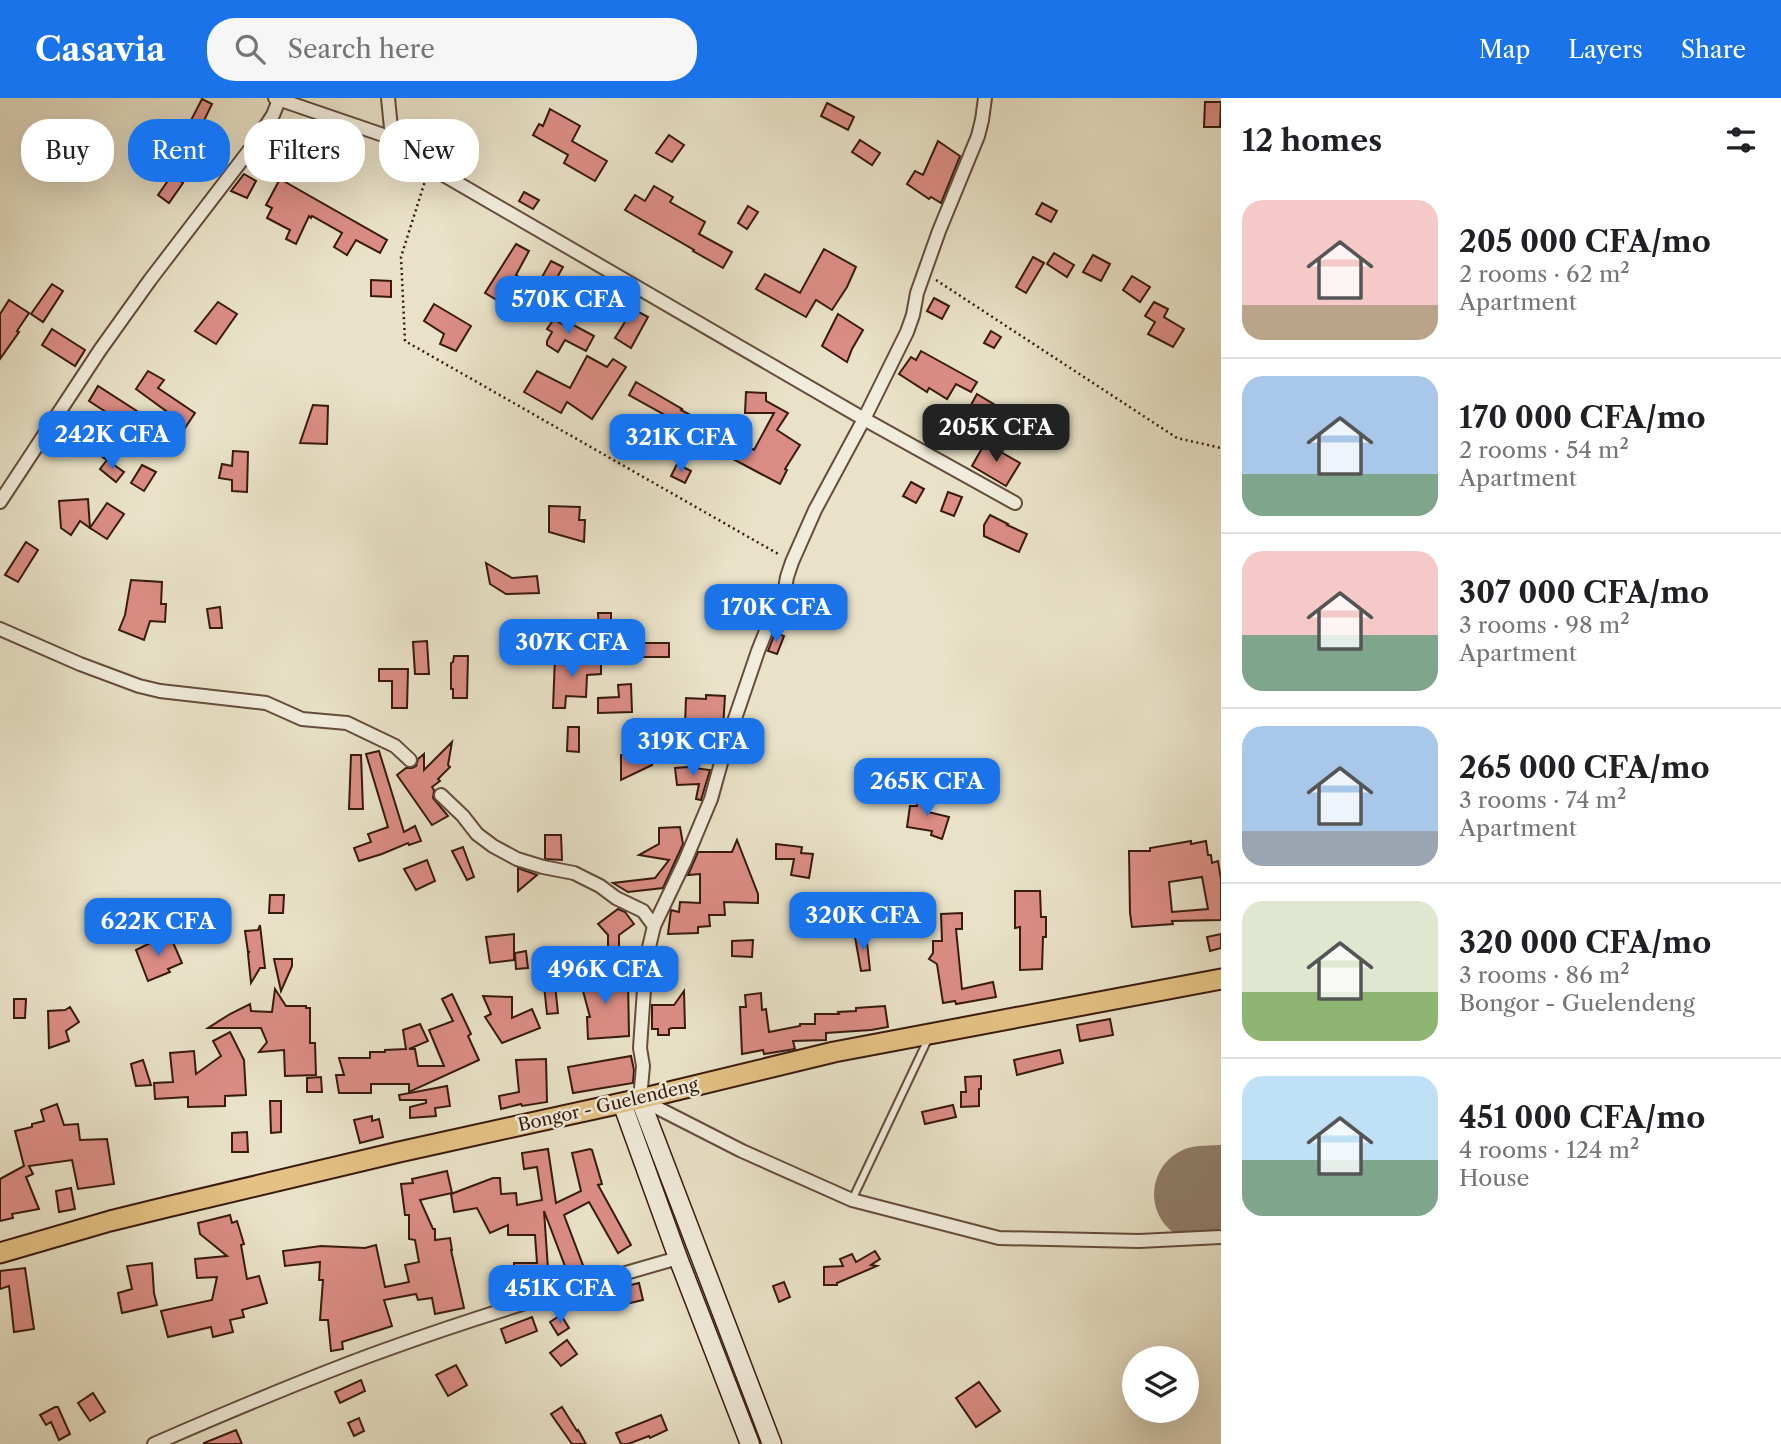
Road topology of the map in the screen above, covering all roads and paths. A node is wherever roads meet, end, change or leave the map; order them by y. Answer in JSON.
{"nodes":[{"id":1,"x":388,"y":98,"type":"edge"},
{"id":2,"x":985,"y":98,"type":"edge"},
{"id":3,"x":277,"y":99,"type":"edge"},
{"id":4,"x":390,"y":119,"type":"edge"},
{"id":5,"x":379,"y":134,"type":"edge"},
{"id":6,"x":425,"y":182,"type":"edge"},
{"id":7,"x":456,"y":182,"type":"edge"},
{"id":8,"x":925,"y":273,"type":"junction"},
{"id":9,"x":864,"y":419,"type":"junction"},
{"id":10,"x":1221,"y":448,"type":"edge"},
{"id":11,"x":0,"y":502,"type":"edge"},
{"id":12,"x":1015,"y":503,"type":"dead end"},
{"id":13,"x":792,"y":562,"type":"junction"},
{"id":14,"x":0,"y":629,"type":"edge"},
{"id":15,"x":410,"y":760,"type":"dead end"},
{"id":16,"x":441,"y":795,"type":"dead end"},
{"id":17,"x":654,"y":926,"type":"junction"},
{"id":18,"x":1221,"y":979,"type":"edge"},
{"id":19,"x":929,"y":1035,"type":"junction"},
{"id":20,"x":631,"y":1101,"type":"junction"},
{"id":21,"x":852,"y":1200,"type":"junction"},
{"id":22,"x":1221,"y":1237,"type":"edge"},
{"id":23,"x":0,"y":1253,"type":"edge"},
{"id":24,"x":678,"y":1258,"type":"junction"},
{"id":25,"x":154,"y":1444,"type":"edge"},
{"id":26,"x":750,"y":1444,"type":"edge"},
{"id":27,"x":772,"y":1444,"type":"edge"}],
"edges":[{"from":1,"to":4,"type":"street"},
{"from":2,"to":8,"type":"street"},
{"from":3,"to":5,"type":"street"},
{"from":3,"to":11,"type":"street"},
{"from":6,"to":13,"type":"path"},
{"from":7,"to":9,"type":"street"},
{"from":8,"to":9,"type":"street"},
{"from":8,"to":10,"type":"path"},
{"from":9,"to":12,"type":"street"},
{"from":9,"to":13,"type":"street"},
{"from":13,"to":17,"type":"street"},
{"from":14,"to":15,"type":"street"},
{"from":16,"to":17,"type":"street"},
{"from":17,"to":20,"type":"street"},
{"from":18,"to":19,"type":"highway","name":"Bongor - Guelendeng"},
{"from":19,"to":20,"type":"highway","name":"Bongor - Guelendeng"},
{"from":19,"to":21,"type":"lane"},
{"from":20,"to":21,"type":"street"},
{"from":20,"to":23,"type":"highway","name":"Bongor - Guelendeng"},
{"from":20,"to":24,"type":"main road"},
{"from":20,"to":27,"type":"main road"},
{"from":21,"to":22,"type":"street"},
{"from":24,"to":25,"type":"street"},
{"from":24,"to":26,"type":"main road"}]}
